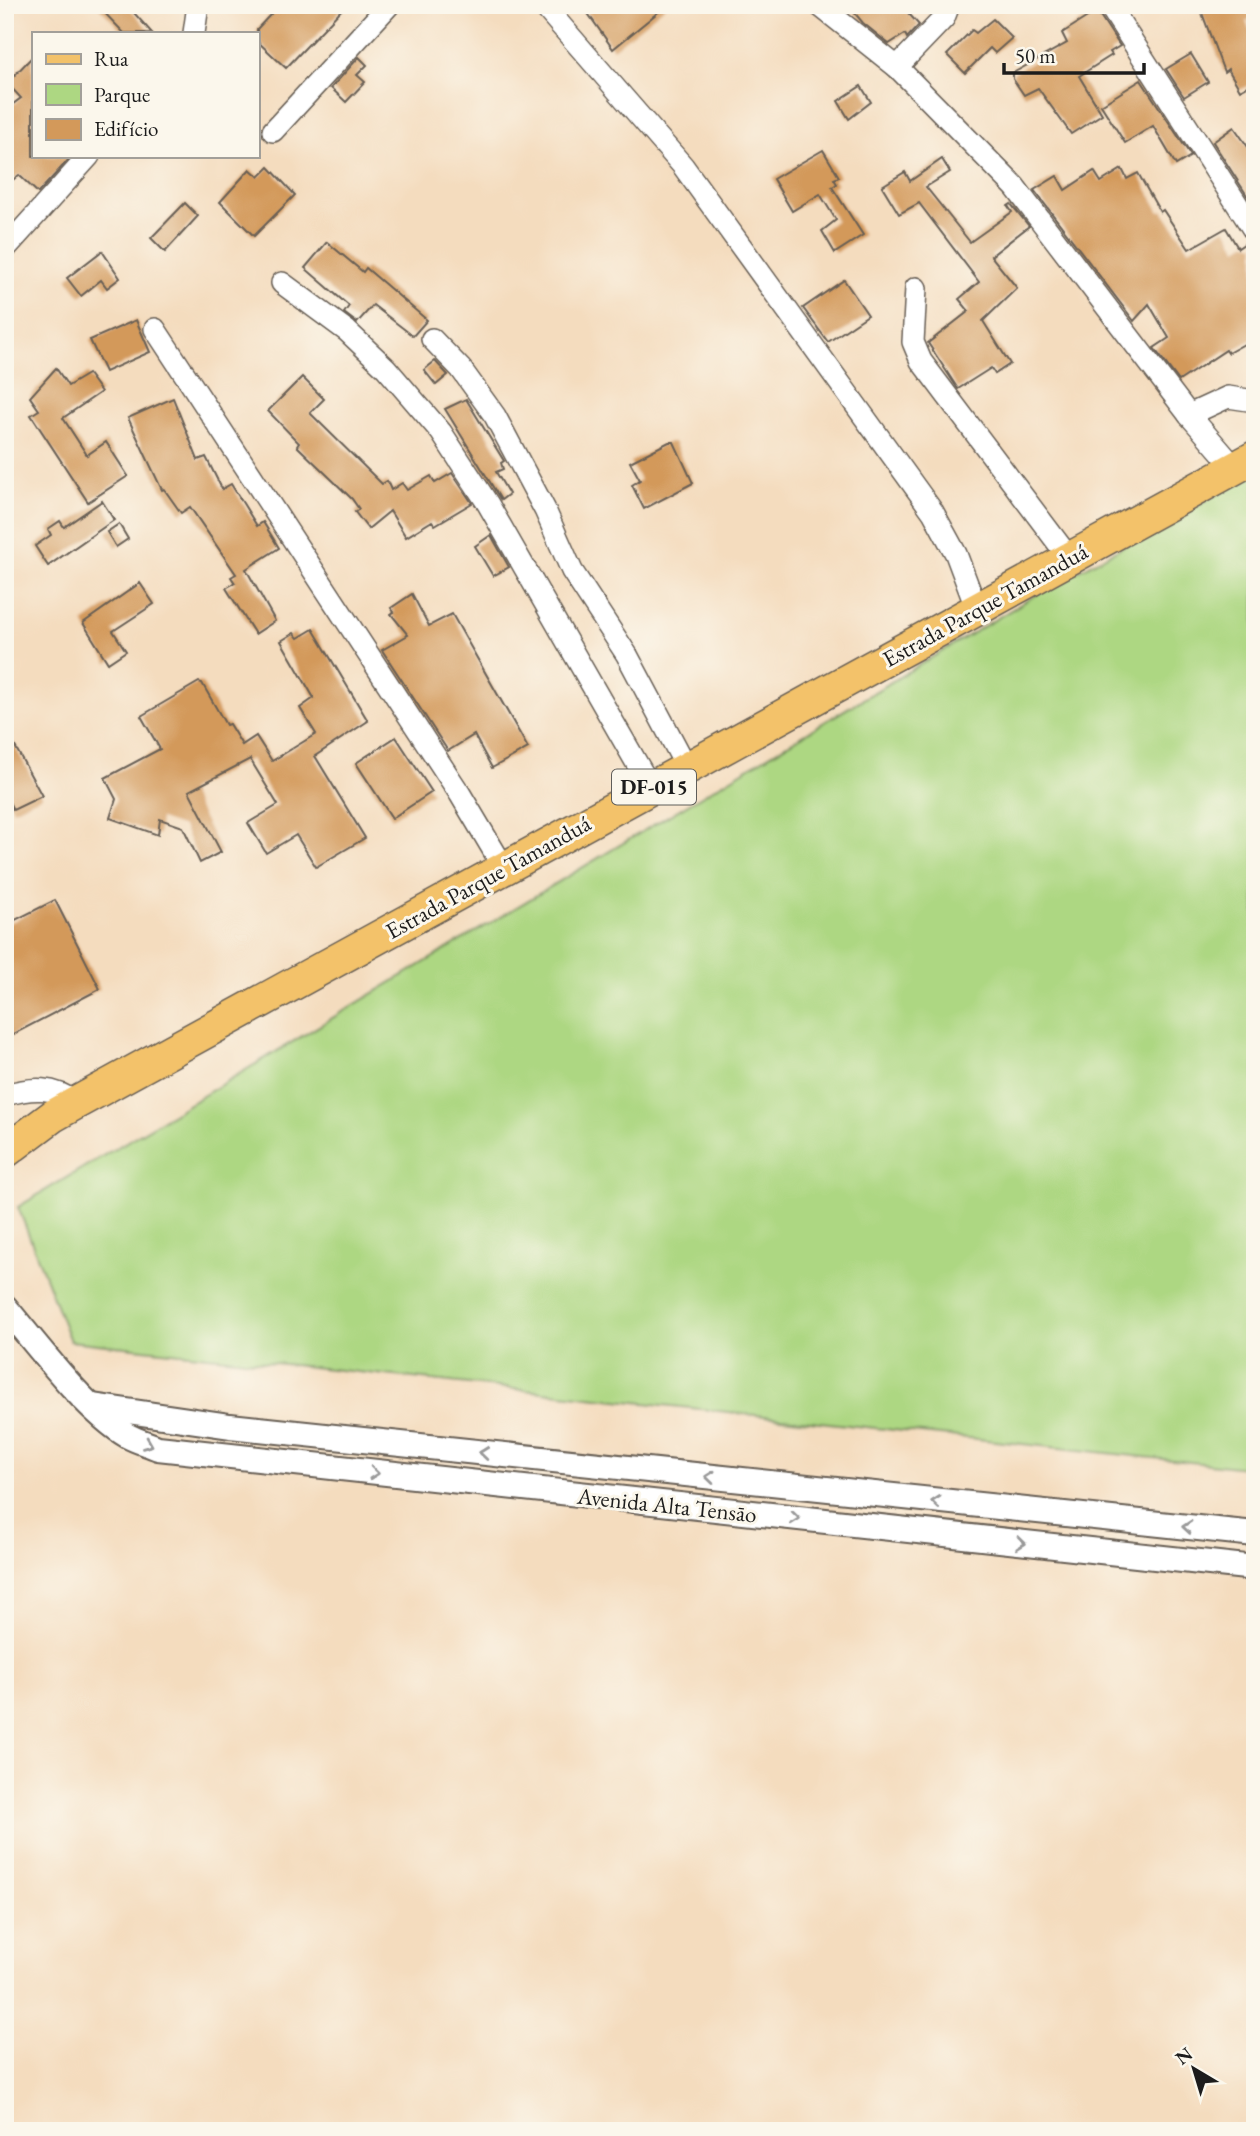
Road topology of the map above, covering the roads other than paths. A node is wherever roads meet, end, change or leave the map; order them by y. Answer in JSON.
{"nodes":[{"id":1,"x":198,"y":5,"type":"edge"},
{"id":2,"x":389,"y":5,"type":"edge"},
{"id":3,"x":543,"y":5,"type":"edge"},
{"id":4,"x":819,"y":5,"type":"edge"},
{"id":5,"x":949,"y":5,"type":"edge"},
{"id":6,"x":1109,"y":5,"type":"edge"},
{"id":7,"x":194,"y":32,"type":"edge"},
{"id":8,"x":897,"y":67,"type":"junction"},
{"id":9,"x":273,"y":131,"type":"dead end"},
{"id":10,"x":87,"y":158,"type":"edge"},
{"id":11,"x":1255,"y":232,"type":"edge"},
{"id":12,"x":5,"y":249,"type":"edge"},
{"id":13,"x":282,"y":283,"type":"dead end"},
{"id":14,"x":916,"y":288,"type":"dead end"},
{"id":15,"x":155,"y":329,"type":"dead end"},
{"id":16,"x":432,"y":339,"type":"dead end"},
{"id":17,"x":1255,"y":401,"type":"edge"},
{"id":18,"x":1189,"y":415,"type":"junction"},
{"id":19,"x":1245,"y":463,"type":"edge"},
{"id":20,"x":1070,"y":559,"type":"junction"},
{"id":21,"x":977,"y":610,"type":"junction"},
{"id":22,"x":687,"y":768,"type":"junction"},
{"id":23,"x":651,"y":788,"type":"junction"},
{"id":24,"x":504,"y":868,"type":"junction"},
{"id":25,"x":5,"y":1095,"type":"edge"},
{"id":26,"x":65,"y":1109,"type":"junction"},
{"id":27,"x":5,"y":1129,"type":"edge"},
{"id":28,"x":5,"y":1153,"type":"edge"},
{"id":29,"x":5,"y":1307,"type":"edge"},
{"id":30,"x":93,"y":1406,"type":"junction"},
{"id":31,"x":1255,"y":1534,"type":"edge"},
{"id":32,"x":1255,"y":1568,"type":"edge"}],
"edges":[{"from":1,"to":7,"type":"street"},
{"from":2,"to":9,"type":"street"},
{"from":3,"to":21,"type":"street"},
{"from":4,"to":8,"type":"street"},
{"from":5,"to":8,"type":"street"},
{"from":6,"to":11,"type":"street"},
{"from":8,"to":18,"type":"street"},
{"from":10,"to":12,"type":"street"},
{"from":13,"to":23,"type":"street"},
{"from":14,"to":20,"type":"street"},
{"from":15,"to":24,"type":"street"},
{"from":16,"to":22,"type":"street"},
{"from":17,"to":18,"type":"street"},
{"from":18,"to":19,"type":"street"},
{"from":19,"to":20,"type":"main road","name":"Estrada Parque Tamanduá","number":"DF-015"},
{"from":20,"to":21,"type":"main road","name":"Estrada Parque Tamanduá","number":"DF-015"},
{"from":21,"to":22,"type":"main road","name":"Estrada Parque Tamanduá","number":"DF-015"},
{"from":22,"to":23,"type":"main road","name":"Estrada Parque Tamanduá","number":"DF-015"},
{"from":23,"to":24,"type":"main road","name":"Estrada Parque Tamanduá","number":"DF-015"},
{"from":24,"to":26,"type":"main road","name":"Estrada Parque Tamanduá","number":"DF-015"},
{"from":25,"to":26,"type":"street"},
{"from":26,"to":27,"type":"main road","name":"Estrada Parque Tamanduá","number":"DF-015"},
{"from":26,"to":28,"type":"main road","name":"Estrada Parque Tamanduá","number":"DF-015"},
{"from":29,"to":30,"type":"street","name":"Avenida Alta Tensāo"},
{"from":31,"to":30,"type":"street","name":"Avenida Alta Tensāo","one_way":true},
{"from":30,"to":32,"type":"street","name":"Avenida Alta Tensāo","one_way":true}]}
